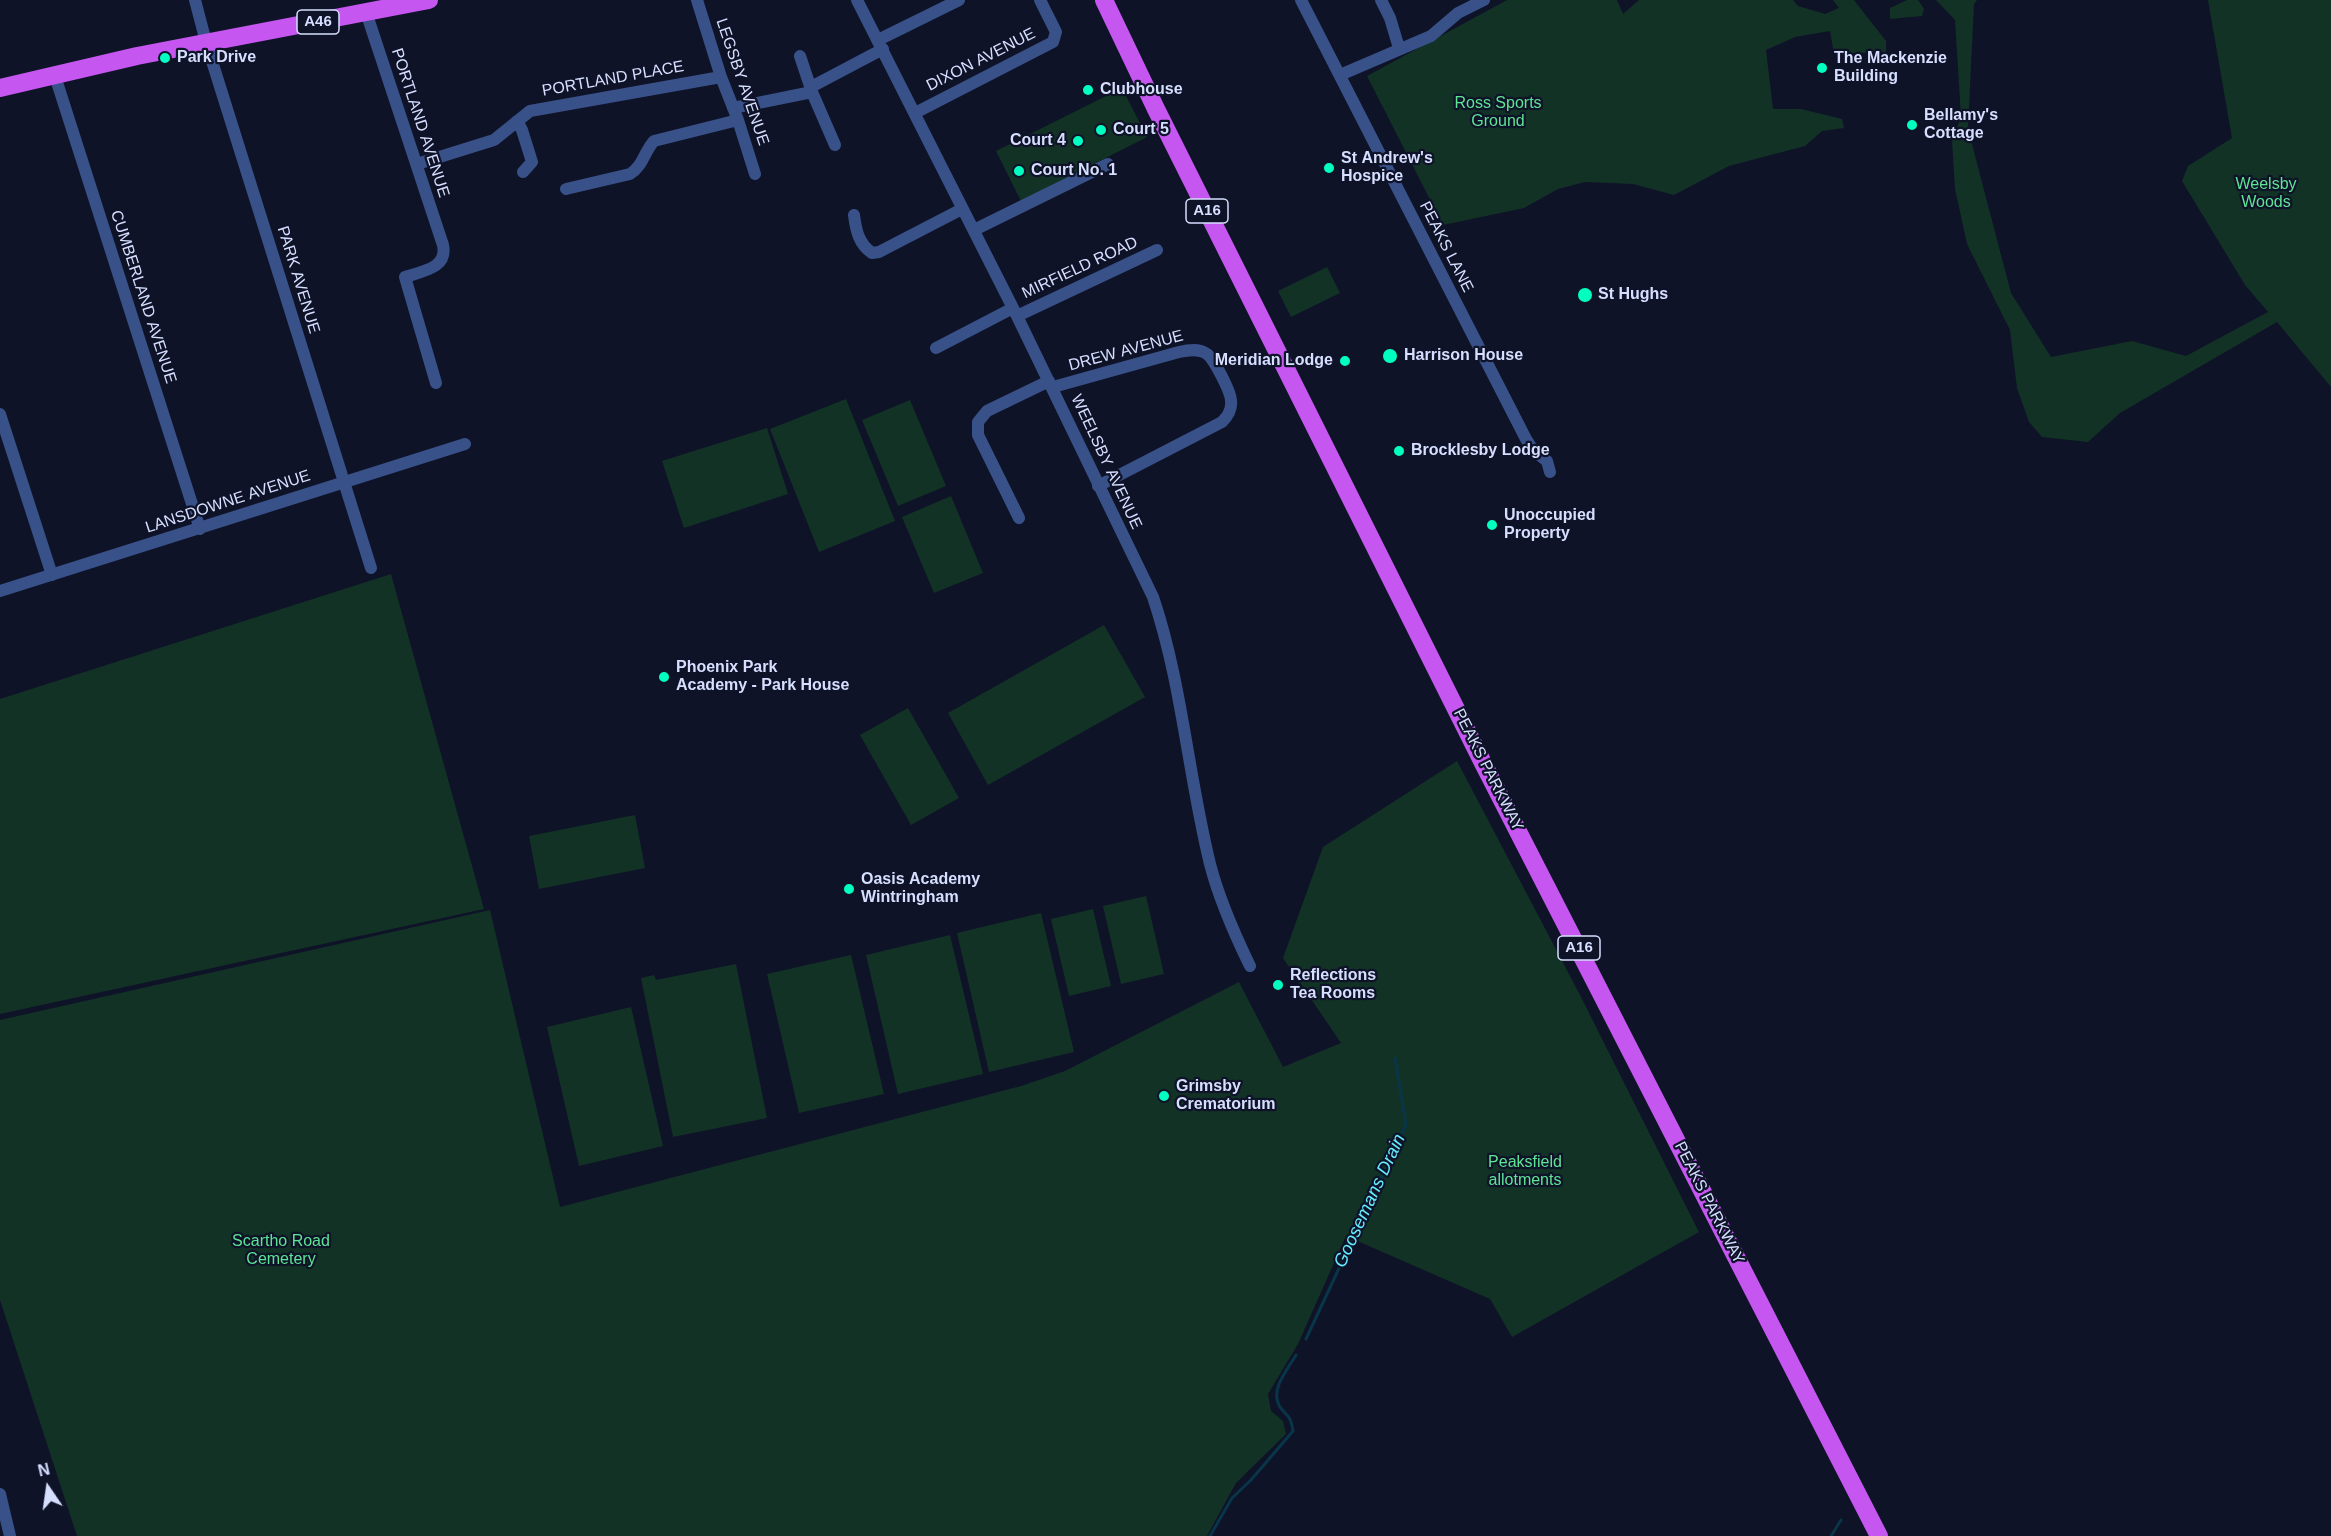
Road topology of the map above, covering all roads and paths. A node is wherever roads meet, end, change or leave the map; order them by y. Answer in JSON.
{"nodes":[{"id":1,"x":195,"y":0,"type":"edge"},
{"id":2,"x":429,"y":0,"type":"edge"},
{"id":3,"x":697,"y":0,"type":"edge"},
{"id":4,"x":857,"y":0,"type":"edge"},
{"id":5,"x":959,"y":0,"type":"edge"},
{"id":6,"x":1040,"y":0,"type":"edge"},
{"id":7,"x":1104,"y":0,"type":"edge"},
{"id":8,"x":1301,"y":0,"type":"edge"},
{"id":9,"x":1381,"y":0,"type":"edge"},
{"id":10,"x":1484,"y":0,"type":"edge"},
{"id":11,"x":366,"y":12,"type":"junction"},
{"id":12,"x":206,"y":42,"type":"junction"},
{"id":13,"x":881,"y":45,"type":"junction"},
{"id":14,"x":1399,"y":48,"type":"junction"},
{"id":15,"x":800,"y":56,"type":"dead end"},
{"id":16,"x":1340,"y":75,"type":"junction"},
{"id":17,"x":55,"y":76,"type":"junction"},
{"id":18,"x":721,"y":77,"type":"junction"},
{"id":19,"x":0,"y":88,"type":"edge"},
{"id":20,"x":812,"y":89,"type":"junction"},
{"id":21,"x":915,"y":113,"type":"junction"},
{"id":22,"x":736,"y":114,"type":"junction"},
{"id":23,"x":517,"y":121,"type":"junction"},
{"id":24,"x":835,"y":145,"type":"dead end"},
{"id":25,"x":417,"y":164,"type":"junction"},
{"id":26,"x":1108,"y":164,"type":"dead end"},
{"id":27,"x":523,"y":172,"type":"dead end"},
{"id":28,"x":755,"y":174,"type":"dead end"},
{"id":29,"x":566,"y":189,"type":"dead end"},
{"id":30,"x":962,"y":209,"type":"junction"},
{"id":31,"x":854,"y":215,"type":"dead end"},
{"id":32,"x":974,"y":230,"type":"junction"},
{"id":33,"x":1157,"y":250,"type":"dead end"},
{"id":34,"x":1015,"y":312,"type":"junction"},
{"id":35,"x":936,"y":348,"type":"dead end"},
{"id":36,"x":436,"y":383,"type":"dead end"},
{"id":37,"x":1051,"y":384,"type":"junction"},
{"id":38,"x":0,"y":414,"type":"edge"},
{"id":39,"x":465,"y":444,"type":"dead end"},
{"id":40,"x":1550,"y":472,"type":"dead end"},
{"id":41,"x":344,"y":482,"type":"junction"},
{"id":42,"x":1098,"y":486,"type":"junction"},
{"id":43,"x":1019,"y":518,"type":"dead end"},
{"id":44,"x":200,"y":529,"type":"junction"},
{"id":45,"x":371,"y":568,"type":"dead end"},
{"id":46,"x":52,"y":575,"type":"junction"},
{"id":47,"x":0,"y":591,"type":"edge"},
{"id":48,"x":1250,"y":966,"type":"dead end"},
{"id":49,"x":0,"y":1494,"type":"edge"},
{"id":50,"x":3,"y":1521,"type":"edge"},
{"id":51,"x":10,"y":1536,"type":"edge"},
{"id":52,"x":1879,"y":1536,"type":"edge"}],
"edges":[{"from":1,"to":12,"type":"street","name":"PARK AVENUE"},
{"from":2,"to":11,"type":"highway","number":"A46"},
{"from":3,"to":18,"type":"street","name":"LEGSBY AVENUE"},
{"from":4,"to":13,"type":"street","name":"WEELSBY AVENUE"},
{"from":5,"to":13,"type":"street"},
{"from":6,"to":21,"type":"street","name":"DIXON AVENUE"},
{"from":7,"to":52,"type":"highway","name":"PEAKS PARKWAY","number":"A16"},
{"from":8,"to":16,"type":"street","name":"PEAKS LANE"},
{"from":9,"to":14,"type":"street"},
{"from":10,"to":14,"type":"street"},
{"from":11,"to":12,"type":"highway","number":"A46"},
{"from":11,"to":25,"type":"street","name":"PORTLAND AVENUE"},
{"from":12,"to":17,"type":"highway","number":"A46"},
{"from":12,"to":41,"type":"street","name":"PARK AVENUE"},
{"from":13,"to":20,"type":"street"},
{"from":13,"to":21,"type":"street","name":"WEELSBY AVENUE"},
{"from":14,"to":16,"type":"street"},
{"from":15,"to":20,"type":"street"},
{"from":16,"to":40,"type":"street","name":"PEAKS LANE"},
{"from":17,"to":19,"type":"highway","number":"A46"},
{"from":17,"to":44,"type":"street","name":"CUMBERLAND AVENUE"},
{"from":18,"to":22,"type":"street","name":"LEGSBY AVENUE"},
{"from":18,"to":23,"type":"street","name":"PORTLAND PLACE"},
{"from":20,"to":22,"type":"street"},
{"from":20,"to":24,"type":"street"},
{"from":21,"to":30,"type":"street","name":"WEELSBY AVENUE"},
{"from":22,"to":28,"type":"street","name":"LEGSBY AVENUE"},
{"from":22,"to":29,"type":"street"},
{"from":23,"to":25,"type":"street","name":"PORTLAND PLACE"},
{"from":23,"to":27,"type":"street"},
{"from":25,"to":36,"type":"street","name":"PORTLAND AVENUE"},
{"from":26,"to":32,"type":"street"},
{"from":30,"to":31,"type":"street"},
{"from":30,"to":32,"type":"street","name":"WEELSBY AVENUE"},
{"from":32,"to":34,"type":"street","name":"WEELSBY AVENUE"},
{"from":33,"to":34,"type":"street","name":"MIRFIELD ROAD"},
{"from":34,"to":35,"type":"street","name":"MIRFIELD ROAD"},
{"from":34,"to":37,"type":"street","name":"WEELSBY AVENUE"},
{"from":37,"to":42,"type":"street","name":"WEELSBY AVENUE"},
{"from":37,"to":42,"type":"street","name":"DREW AVENUE"},
{"from":37,"to":43,"type":"street","name":"DREW AVENUE"},
{"from":38,"to":46,"type":"street"},
{"from":39,"to":41,"type":"street","name":"LANSDOWNE AVENUE"},
{"from":41,"to":44,"type":"street","name":"LANSDOWNE AVENUE"},
{"from":41,"to":45,"type":"street","name":"PARK AVENUE"},
{"from":42,"to":48,"type":"street","name":"WEELSBY AVENUE"},
{"from":44,"to":46,"type":"street","name":"LANSDOWNE AVENUE"},
{"from":46,"to":47,"type":"street","name":"LANSDOWNE AVENUE"},
{"from":49,"to":50,"type":"street"},
{"from":50,"to":51,"type":"street"}]}
